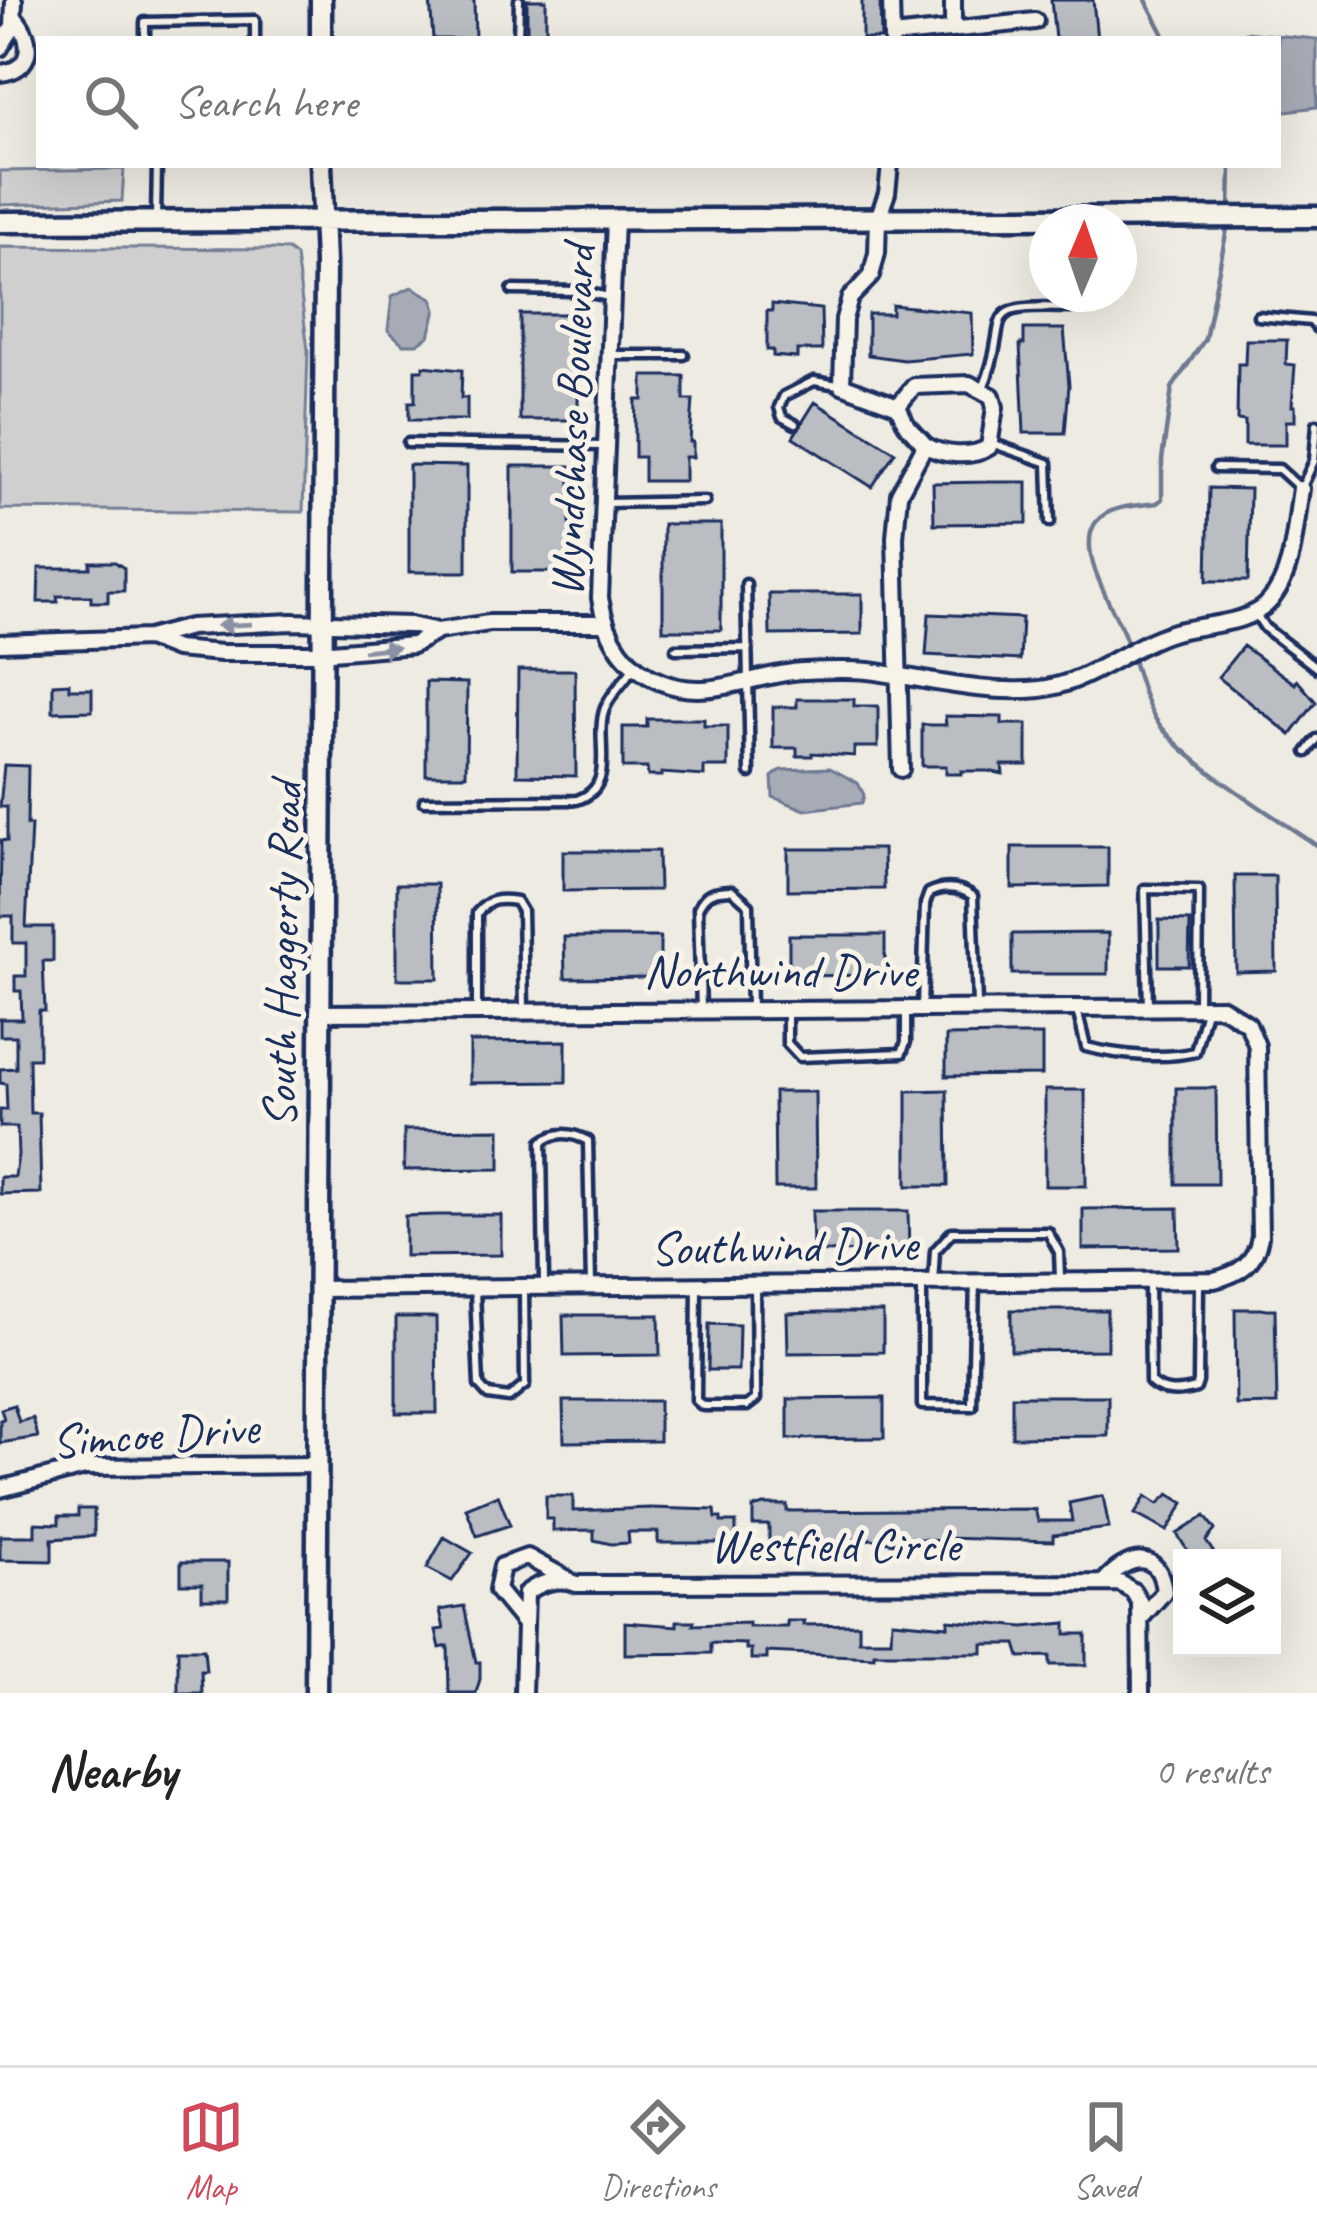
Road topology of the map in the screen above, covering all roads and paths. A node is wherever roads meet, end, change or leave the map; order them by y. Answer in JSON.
{"nodes":[{"id":1,"x":14,"y":0,"type":"edge"},
{"id":2,"x":321,"y":0,"type":"edge"},
{"id":3,"x":518,"y":0,"type":"edge"},
{"id":4,"x":891,"y":0,"type":"edge"},
{"id":5,"x":953,"y":0,"type":"edge"},
{"id":6,"x":15,"y":18,"type":"junction"},
{"id":7,"x":1035,"y":21,"type":"dead end"},
{"id":8,"x":953,"y":30,"type":"junction"},
{"id":9,"x":145,"y":36,"type":"edge"},
{"id":10,"x":255,"y":36,"type":"edge"},
{"id":11,"x":321,"y":36,"type":"edge"},
{"id":12,"x":518,"y":36,"type":"edge"},
{"id":13,"x":892,"y":36,"type":"edge"},
{"id":14,"x":907,"y":36,"type":"edge"},
{"id":15,"x":0,"y":48,"type":"edge"},
{"id":16,"x":0,"y":73,"type":"edge"},
{"id":17,"x":157,"y":168,"type":"edge"},
{"id":18,"x":321,"y":168,"type":"edge"},
{"id":19,"x":890,"y":168,"type":"edge"},
{"id":20,"x":1317,"y":217,"type":"edge"},
{"id":21,"x":322,"y":218,"type":"junction"},
{"id":22,"x":878,"y":218,"type":"junction"},
{"id":23,"x":156,"y":220,"type":"junction"},
{"id":24,"x":615,"y":220,"type":"junction"},
{"id":25,"x":0,"y":222,"type":"edge"},
{"id":26,"x":512,"y":290,"type":"dead end"},
{"id":27,"x":615,"y":297,"type":"junction"},
{"id":28,"x":1029,"y":306,"type":"edge"},
{"id":29,"x":1258,"y":316,"type":"dead end"},
{"id":30,"x":1317,"y":328,"type":"edge"},
{"id":31,"x":610,"y":355,"type":"junction"},
{"id":32,"x":684,"y":355,"type":"dead end"},
{"id":33,"x":842,"y":386,"type":"junction"},
{"id":34,"x":982,"y":388,"type":"junction"},
{"id":35,"x":898,"y":406,"type":"junction"},
{"id":36,"x":795,"y":424,"type":"dead end"},
{"id":37,"x":1317,"y":424,"type":"edge"},
{"id":38,"x":408,"y":443,"type":"dead end"},
{"id":39,"x":991,"y":443,"type":"junction"},
{"id":40,"x":926,"y":445,"type":"junction"},
{"id":41,"x":605,"y":446,"type":"junction"},
{"id":42,"x":1216,"y":468,"type":"dead end"},
{"id":43,"x":1301,"y":489,"type":"junction"},
{"id":44,"x":705,"y":501,"type":"dead end"},
{"id":45,"x":603,"y":503,"type":"junction"},
{"id":46,"x":1049,"y":522,"type":"dead end"},
{"id":47,"x":746,"y":584,"type":"dead end"},
{"id":48,"x":1255,"y":613,"type":"junction"},
{"id":49,"x":321,"y":623,"type":"junction"},
{"id":50,"x":605,"y":623,"type":"junction"},
{"id":51,"x":438,"y":631,"type":"junction"},
{"id":52,"x":148,"y":638,"type":"junction"},
{"id":53,"x":1,"y":642,"type":"edge"},
{"id":54,"x":748,"y":648,"type":"junction"},
{"id":55,"x":676,"y":649,"type":"dead end"},
{"id":56,"x":320,"y":653,"type":"junction"},
{"id":57,"x":635,"y":667,"type":"junction"},
{"id":58,"x":1317,"y":668,"type":"edge"},
{"id":59,"x":900,"y":677,"type":"junction"},
{"id":60,"x":749,"y":682,"type":"junction"},
{"id":61,"x":1317,"y":739,"type":"edge"},
{"id":62,"x":1307,"y":752,"type":"dead end"},
{"id":63,"x":902,"y":769,"type":"dead end"},
{"id":64,"x":750,"y":773,"type":"dead end"},
{"id":65,"x":424,"y":801,"type":"dead end"},
{"id":66,"x":1203,"y":1005,"type":"junction"},
{"id":67,"x":1076,"y":1006,"type":"junction"},
{"id":68,"x":1148,"y":1006,"type":"junction"},
{"id":69,"x":977,"y":1007,"type":"junction"},
{"id":70,"x":914,"y":1008,"type":"junction"},
{"id":71,"x":751,"y":1009,"type":"junction"},
{"id":72,"x":787,"y":1009,"type":"junction"},
{"id":73,"x":700,"y":1010,"type":"junction"},
{"id":74,"x":524,"y":1011,"type":"junction"},
{"id":75,"x":477,"y":1012,"type":"junction"},
{"id":76,"x":318,"y":1013,"type":"junction"},
{"id":77,"x":1247,"y":1265,"type":"joint"},
{"id":78,"x":1199,"y":1280,"type":"junction"},
{"id":79,"x":1149,"y":1281,"type":"junction"},
{"id":80,"x":975,"y":1282,"type":"junction"},
{"id":81,"x":1060,"y":1282,"type":"junction"},
{"id":82,"x":928,"y":1283,"type":"junction"},
{"id":83,"x":697,"y":1285,"type":"junction"},
{"id":84,"x":755,"y":1285,"type":"junction"},
{"id":85,"x":591,"y":1286,"type":"junction"},
{"id":86,"x":524,"y":1287,"type":"junction"},
{"id":87,"x":544,"y":1287,"type":"junction"},
{"id":88,"x":475,"y":1288,"type":"junction"},
{"id":89,"x":318,"y":1289,"type":"junction"},
{"id":90,"x":316,"y":1465,"type":"junction"},
{"id":91,"x":0,"y":1489,"type":"edge"},
{"id":92,"x":567,"y":1580,"type":"junction"},
{"id":93,"x":1104,"y":1582,"type":"junction"},
{"id":94,"x":1141,"y":1618,"type":"junction"},
{"id":95,"x":524,"y":1623,"type":"junction"},
{"id":96,"x":316,"y":1693,"type":"edge"},
{"id":97,"x":523,"y":1693,"type":"edge"},
{"id":98,"x":1141,"y":1693,"type":"edge"}],
"edges":[{"from":1,"to":6,"type":"street"},
{"from":2,"to":11,"type":"main road"},
{"from":3,"to":12,"type":"lane"},
{"from":4,"to":13,"type":"street"},
{"from":5,"to":8,"type":"street"},
{"from":6,"to":15,"type":"street"},
{"from":6,"to":16,"type":"street"},
{"from":7,"to":8,"type":"street"},
{"from":8,"to":14,"type":"street"},
{"from":9,"to":10,"type":"lane"},
{"from":17,"to":23,"type":"lane"},
{"from":18,"to":21,"type":"main road","name":"South Haggerty Road"},
{"from":19,"to":22,"type":"street"},
{"from":20,"to":22,"type":"main road"},
{"from":21,"to":23,"type":"main road"},
{"from":21,"to":24,"type":"main road"},
{"from":21,"to":49,"type":"main road","name":"South Haggerty Road"},
{"from":22,"to":24,"type":"main road"},
{"from":22,"to":33,"type":"street"},
{"from":23,"to":25,"type":"main road"},
{"from":24,"to":27,"type":"street","name":"Wyndchase Boulevard"},
{"from":26,"to":27,"type":"lane"},
{"from":27,"to":31,"type":"street","name":"Wyndchase Boulevard"},
{"from":28,"to":34,"type":"lane"},
{"from":29,"to":30,"type":"lane"},
{"from":31,"to":32,"type":"lane"},
{"from":31,"to":41,"type":"street","name":"Wyndchase Boulevard"},
{"from":33,"to":35,"type":"street"},
{"from":33,"to":36,"type":"lane"},
{"from":34,"to":35,"type":"street"},
{"from":34,"to":39,"type":"street"},
{"from":35,"to":40,"type":"street"},
{"from":37,"to":43,"type":"lane"},
{"from":38,"to":41,"type":"lane"},
{"from":39,"to":40,"type":"street"},
{"from":39,"to":46,"type":"lane"},
{"from":40,"to":59,"type":"street"},
{"from":41,"to":45,"type":"street","name":"Wyndchase Boulevard"},
{"from":42,"to":43,"type":"lane"},
{"from":43,"to":48,"type":"street"},
{"from":44,"to":45,"type":"lane"},
{"from":45,"to":50,"type":"street","name":"Wyndchase Boulevard"},
{"from":47,"to":54,"type":"lane"},
{"from":48,"to":58,"type":"lane"},
{"from":48,"to":59,"type":"street"},
{"from":49,"to":51,"type":"street","name":"Wyndchase Boulevard"},
{"from":49,"to":52,"type":"street","name":"Wyndchase Boulevard","one_way":true},
{"from":49,"to":56,"type":"main road","name":"South Haggerty Road"},
{"from":50,"to":51,"type":"street","name":"Wyndchase Boulevard"},
{"from":50,"to":57,"type":"street","name":"Wyndchase Boulevard"},
{"from":56,"to":51,"type":"street","name":"Wyndchase Boulevard","one_way":true},
{"from":52,"to":53,"type":"street"},
{"from":52,"to":56,"type":"street","name":"Wyndchase Boulevard"},
{"from":54,"to":55,"type":"lane"},
{"from":54,"to":60,"type":"lane"},
{"from":56,"to":76,"type":"main road","name":"South Haggerty Road"},
{"from":57,"to":60,"type":"street"},
{"from":57,"to":65,"type":"lane"},
{"from":59,"to":60,"type":"street"},
{"from":59,"to":63,"type":"street"},
{"from":60,"to":64,"type":"lane"},
{"from":61,"to":62,"type":"lane"},
{"from":66,"to":67,"type":"lane"},
{"from":66,"to":68,"type":"street","name":"Northwind Drive"},
{"from":66,"to":68,"type":"lane"},
{"from":66,"to":77,"type":"street","name":"Northwind Drive"},
{"from":67,"to":68,"type":"street","name":"Northwind Drive"},
{"from":67,"to":69,"type":"street","name":"Northwind Drive"},
{"from":69,"to":70,"type":"street","name":"Northwind Drive"},
{"from":69,"to":70,"type":"lane"},
{"from":70,"to":72,"type":"street","name":"Northwind Drive"},
{"from":70,"to":72,"type":"lane"},
{"from":71,"to":72,"type":"street","name":"Northwind Drive"},
{"from":71,"to":73,"type":"street","name":"Northwind Drive"},
{"from":71,"to":73,"type":"lane"},
{"from":73,"to":74,"type":"street","name":"Northwind Drive"},
{"from":74,"to":75,"type":"street","name":"Northwind Drive"},
{"from":74,"to":75,"type":"lane"},
{"from":75,"to":76,"type":"street","name":"Northwind Drive"},
{"from":76,"to":89,"type":"main road","name":"South Haggerty Road"},
{"from":77,"to":78,"type":"street","name":"Southwind Drive"},
{"from":78,"to":79,"type":"street","name":"Southwind Drive"},
{"from":78,"to":79,"type":"lane"},
{"from":79,"to":81,"type":"street","name":"Southwind Drive"},
{"from":80,"to":81,"type":"street","name":"Southwind Drive"},
{"from":80,"to":82,"type":"street","name":"Southwind Drive"},
{"from":80,"to":82,"type":"lane"},
{"from":81,"to":82,"type":"lane"},
{"from":82,"to":84,"type":"street","name":"Southwind Drive"},
{"from":83,"to":84,"type":"street","name":"Southwind Drive"},
{"from":83,"to":84,"type":"lane"},
{"from":83,"to":85,"type":"street","name":"Southwind Drive"},
{"from":85,"to":87,"type":"street","name":"Southwind Drive"},
{"from":85,"to":87,"type":"lane"},
{"from":86,"to":87,"type":"street","name":"Southwind Drive"},
{"from":86,"to":88,"type":"street","name":"Southwind Drive"},
{"from":86,"to":88,"type":"lane"},
{"from":88,"to":89,"type":"street","name":"Southwind Drive"},
{"from":89,"to":90,"type":"main road","name":"South Haggerty Road"},
{"from":90,"to":91,"type":"street","name":"Simcoe Drive"},
{"from":90,"to":96,"type":"main road","name":"South Haggerty Road"},
{"from":92,"to":93,"type":"street","name":"Westfield Circle"},
{"from":92,"to":95,"type":"street"},
{"from":92,"to":95,"type":"street","name":"Westfield Circle"},
{"from":93,"to":94,"type":"street"},
{"from":93,"to":94,"type":"street","name":"Westfield Circle"},
{"from":94,"to":98,"type":"street","name":"Westfield Circle"},
{"from":95,"to":97,"type":"street","name":"Westfield Circle"}]}
